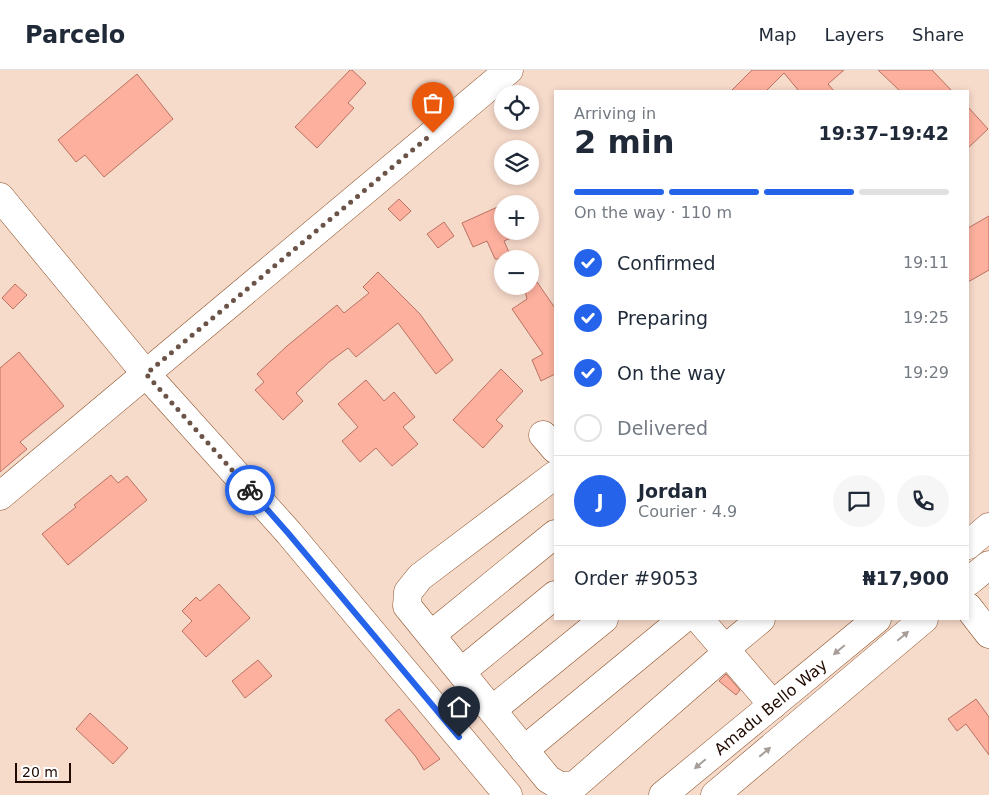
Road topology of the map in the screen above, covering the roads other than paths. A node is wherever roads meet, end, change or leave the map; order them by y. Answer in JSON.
{"nodes":[{"id":1,"x":509,"y":70,"type":"edge"},
{"id":2,"x":0,"y":197,"type":"edge"},
{"id":3,"x":146,"y":374,"type":"junction"},
{"id":4,"x":554,"y":476,"type":"edge"},
{"id":5,"x":0,"y":496,"type":"edge"},
{"id":6,"x":989,"y":527,"type":"edge"},
{"id":7,"x":554,"y":535,"type":"edge"},
{"id":8,"x":969,"y":543,"type":"edge"},
{"id":9,"x":554,"y":596,"type":"edge"},
{"id":10,"x":969,"y":607,"type":"edge"},
{"id":11,"x":603,"y":620,"type":"edge"},
{"id":12,"x":682,"y":620,"type":"edge"},
{"id":13,"x":700,"y":620,"type":"edge"},
{"id":14,"x":760,"y":620,"type":"edge"},
{"id":15,"x":876,"y":620,"type":"edge"},
{"id":16,"x":923,"y":620,"type":"edge"},
{"id":17,"x":989,"y":634,"type":"edge"},
{"id":18,"x":430,"y":635,"type":"junction"},
{"id":19,"x":726,"y":650,"type":"junction"},
{"id":20,"x":461,"y":672,"type":"junction"},
{"id":21,"x":772,"y":705,"type":"junction"},
{"id":22,"x":492,"y":710,"type":"junction"},
{"id":23,"x":524,"y":750,"type":"junction"},
{"id":24,"x":508,"y":795,"type":"edge"},
{"id":25,"x":663,"y":795,"type":"edge"},
{"id":26,"x":714,"y":795,"type":"edge"}],
"edges":[{"from":1,"to":3,"type":"street"},
{"from":2,"to":3,"type":"street"},
{"from":3,"to":5,"type":"street"},
{"from":3,"to":24,"type":"street"},
{"from":4,"to":18,"type":"street"},
{"from":6,"to":8,"type":"street"},
{"from":7,"to":18,"type":"street"},
{"from":9,"to":20,"type":"street"},
{"from":10,"to":17,"type":"street"},
{"from":11,"to":22,"type":"street"},
{"from":12,"to":23,"type":"street"},
{"from":13,"to":19,"type":"street"},
{"from":14,"to":19,"type":"street"},
{"from":15,"to":21,"type":"street","name":"Amadu Bello Way","one_way":true},
{"from":26,"to":16,"type":"street","name":"Amadu Bello Way","one_way":true},
{"from":18,"to":20,"type":"street"},
{"from":19,"to":21,"type":"street"},
{"from":19,"to":23,"type":"street"},
{"from":20,"to":22,"type":"street"},
{"from":21,"to":25,"type":"street","name":"Amadu Bello Way","one_way":true},
{"from":22,"to":23,"type":"street"}]}
